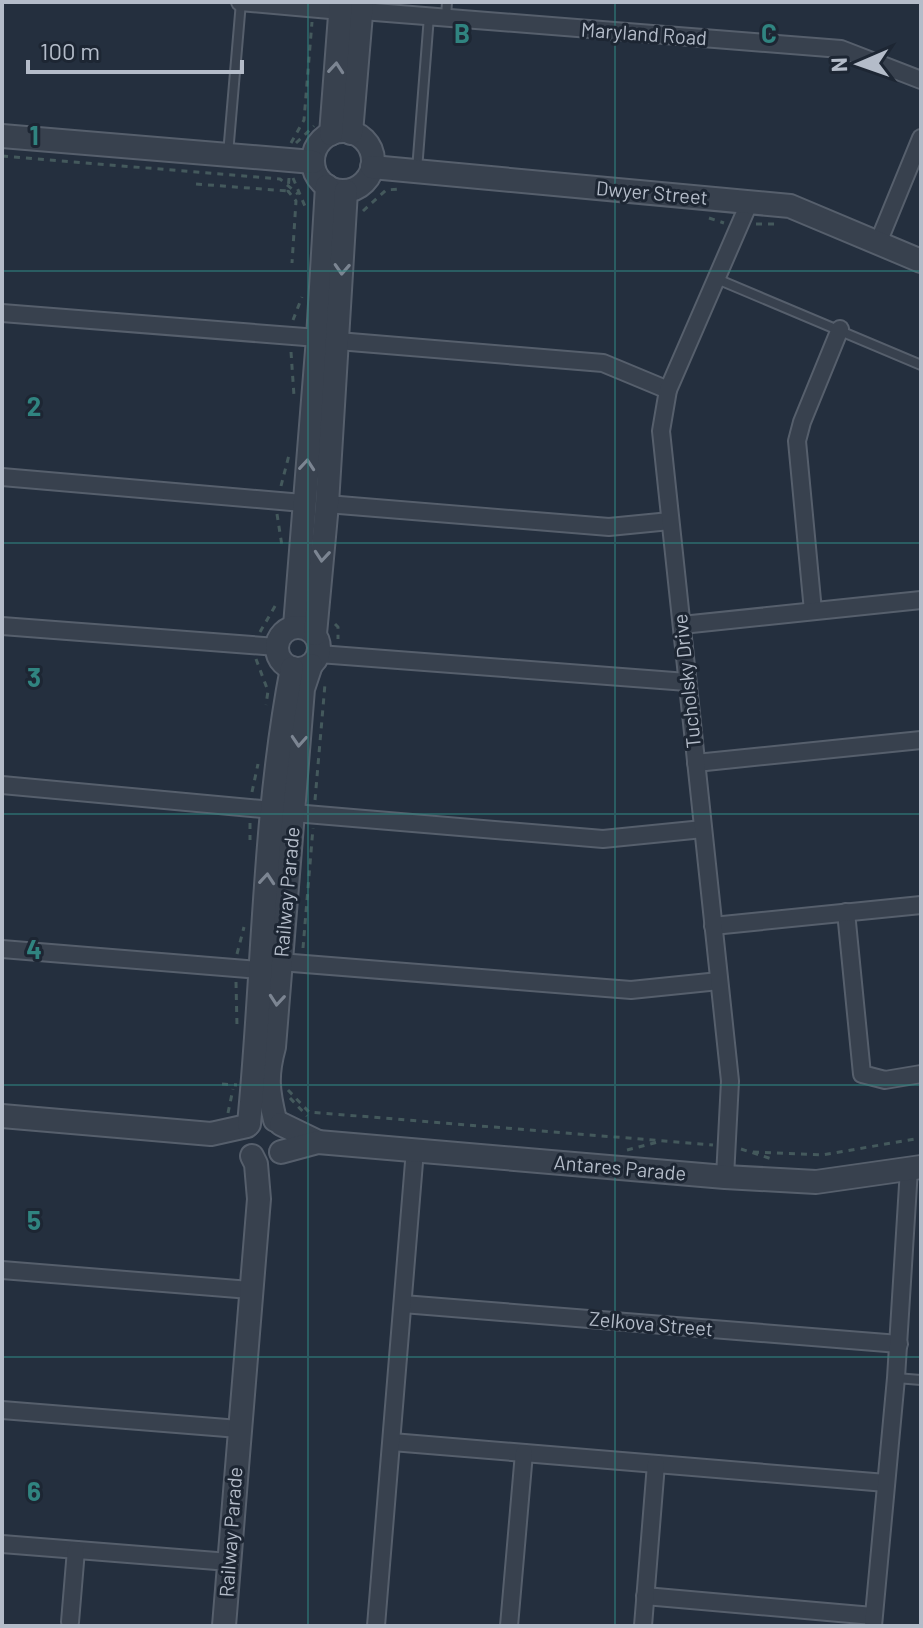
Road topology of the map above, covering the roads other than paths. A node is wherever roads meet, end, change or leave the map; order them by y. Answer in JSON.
{"nodes":[{"id":1,"x":241,"y":2,"type":"edge"},
{"id":2,"x":351,"y":6,"type":"edge"},
{"id":3,"x":440,"y":12,"type":"edge"},
{"id":4,"x":921,"y":80,"type":"edge"},
{"id":5,"x":333,"y":130,"type":"junction"},
{"id":6,"x":2,"y":136,"type":"edge"},
{"id":7,"x":921,"y":138,"type":"edge"},
{"id":8,"x":228,"y":155,"type":"junction"},
{"id":9,"x":299,"y":161,"type":"junction"},
{"id":10,"x":372,"y":167,"type":"junction"},
{"id":11,"x":417,"y":171,"type":"junction"},
{"id":12,"x":336,"y":200,"type":"junction"},
{"id":13,"x":750,"y":201,"type":"junction"},
{"id":14,"x":878,"y":243,"type":"junction"},
{"id":15,"x":921,"y":261,"type":"edge"},
{"id":16,"x":717,"y":279,"type":"junction"},
{"id":17,"x":2,"y":313,"type":"edge"},
{"id":18,"x":840,"y":329,"type":"junction"},
{"id":19,"x":328,"y":340,"type":"junction"},
{"id":20,"x":921,"y":365,"type":"edge"},
{"id":21,"x":668,"y":390,"type":"junction"},
{"id":22,"x":2,"y":477,"type":"edge"},
{"id":23,"x":303,"y":503,"type":"junction"},
{"id":24,"x":327,"y":504,"type":"junction"},
{"id":25,"x":670,"y":521,"type":"junction"},
{"id":26,"x":921,"y":600,"type":"edge"},
{"id":27,"x":813,"y":611,"type":"junction"},
{"id":28,"x":682,"y":625,"type":"junction"},
{"id":29,"x":2,"y":626,"type":"edge"},
{"id":30,"x":267,"y":646,"type":"joint"},
{"id":31,"x":306,"y":649,"type":"junction"},
{"id":32,"x":687,"y":682,"type":"junction"},
{"id":33,"x":921,"y":740,"type":"edge"},
{"id":34,"x":696,"y":763,"type":"junction"},
{"id":35,"x":2,"y":785,"type":"edge"},
{"id":36,"x":272,"y":810,"type":"junction"},
{"id":37,"x":703,"y":829,"type":"junction"},
{"id":38,"x":921,"y":905,"type":"edge"},
{"id":39,"x":846,"y":912,"type":"junction"},
{"id":40,"x":713,"y":926,"type":"junction"},
{"id":41,"x":2,"y":949,"type":"edge"},
{"id":42,"x":270,"y":966,"type":"junction"},
{"id":43,"x":719,"y":981,"type":"junction"},
{"id":44,"x":921,"y":1074,"type":"edge"},
{"id":45,"x":246,"y":1090,"type":"junction"},
{"id":46,"x":2,"y":1116,"type":"edge"},
{"id":47,"x":241,"y":1122,"type":"junction"},
{"id":48,"x":278,"y":1122,"type":"junction"},
{"id":49,"x":203,"y":1133,"type":"junction"},
{"id":50,"x":318,"y":1142,"type":"junction"},
{"id":51,"x":415,"y":1150,"type":"junction"},
{"id":52,"x":279,"y":1154,"type":"junction"},
{"id":53,"x":251,"y":1155,"type":"junction"},
{"id":54,"x":915,"y":1168,"type":"edge"},
{"id":55,"x":725,"y":1177,"type":"junction"},
{"id":56,"x":259,"y":1199,"type":"junction"},
{"id":57,"x":2,"y":1270,"type":"edge"},
{"id":58,"x":250,"y":1290,"type":"junction"},
{"id":59,"x":403,"y":1304,"type":"junction"},
{"id":60,"x":899,"y":1344,"type":"junction"},
{"id":61,"x":896,"y":1378,"type":"junction"},
{"id":62,"x":921,"y":1380,"type":"edge"},
{"id":63,"x":2,"y":1410,"type":"edge"},
{"id":64,"x":239,"y":1429,"type":"junction"},
{"id":65,"x":392,"y":1442,"type":"junction"},
{"id":66,"x":524,"y":1453,"type":"junction"},
{"id":67,"x":656,"y":1464,"type":"junction"},
{"id":68,"x":886,"y":1483,"type":"junction"},
{"id":69,"x":2,"y":1544,"type":"edge"},
{"id":70,"x":76,"y":1550,"type":"junction"},
{"id":71,"x":229,"y":1562,"type":"junction"},
{"id":72,"x":645,"y":1596,"type":"junction"},
{"id":73,"x":873,"y":1621,"type":"edge"},
{"id":74,"x":70,"y":1622,"type":"dead end"},
{"id":75,"x":224,"y":1626,"type":"edge"},
{"id":76,"x":376,"y":1626,"type":"edge"},
{"id":77,"x":509,"y":1626,"type":"edge"},
{"id":78,"x":643,"y":1626,"type":"edge"}],
"edges":[{"from":1,"to":2,"type":"street","name":"Maryland Road"},
{"from":1,"to":8,"type":"lane"},
{"from":2,"to":3,"type":"street","name":"Maryland Road"},
{"from":2,"to":5,"type":"street"},
{"from":3,"to":4,"type":"street","name":"Maryland Road"},
{"from":3,"to":11,"type":"lane"},
{"from":5,"to":9,"type":"street"},
{"from":5,"to":10,"type":"street"},
{"from":6,"to":8,"type":"street"},
{"from":7,"to":14,"type":"street"},
{"from":8,"to":9,"type":"street"},
{"from":9,"to":12,"type":"street"},
{"from":10,"to":11,"type":"street","name":"Dwyer Street"},
{"from":10,"to":12,"type":"street"},
{"from":11,"to":13,"type":"street","name":"Dwyer Street"},
{"from":12,"to":19,"type":"street","name":"Railway Parade"},
{"from":13,"to":14,"type":"street","name":"Dwyer Street"},
{"from":13,"to":16,"type":"street","name":"Tucholsky Drive"},
{"from":14,"to":15,"type":"street","name":"Dwyer Street"},
{"from":16,"to":18,"type":"lane"},
{"from":16,"to":21,"type":"street","name":"Tucholsky Drive"},
{"from":17,"to":19,"type":"street"},
{"from":18,"to":20,"type":"lane"},
{"from":18,"to":27,"type":"street"},
{"from":19,"to":21,"type":"street"},
{"from":23,"to":19,"type":"street","name":"Railway Parade","one_way":true},
{"from":19,"to":24,"type":"street","name":"Railway Parade"},
{"from":21,"to":25,"type":"street","name":"Tucholsky Drive"},
{"from":22,"to":23,"type":"street"},
{"from":23,"to":31,"type":"street","name":"Railway Parade"},
{"from":24,"to":25,"type":"street"},
{"from":24,"to":31,"type":"street","name":"Railway Parade","one_way":true},
{"from":25,"to":28,"type":"street","name":"Tucholsky Drive"},
{"from":26,"to":27,"type":"street"},
{"from":27,"to":28,"type":"street"},
{"from":28,"to":32,"type":"street","name":"Tucholsky Drive"},
{"from":29,"to":30,"type":"street"},
{"from":30,"to":31,"type":"street"},
{"from":31,"to":32,"type":"street"},
{"from":31,"to":36,"type":"street","name":"Railway Parade"},
{"from":32,"to":34,"type":"street","name":"Tucholsky Drive"},
{"from":33,"to":34,"type":"street"},
{"from":34,"to":37,"type":"street","name":"Tucholsky Drive"},
{"from":35,"to":36,"type":"street"},
{"from":36,"to":37,"type":"street"},
{"from":36,"to":42,"type":"street","name":"Railway Parade"},
{"from":37,"to":40,"type":"street","name":"Tucholsky Drive"},
{"from":38,"to":39,"type":"street"},
{"from":39,"to":40,"type":"street"},
{"from":39,"to":44,"type":"street"},
{"from":40,"to":43,"type":"street","name":"Tucholsky Drive"},
{"from":41,"to":42,"type":"street"},
{"from":42,"to":43,"type":"street"},
{"from":42,"to":45,"type":"street","name":"Railway Parade"},
{"from":43,"to":55,"type":"street","name":"Tucholsky Drive"},
{"from":45,"to":47,"type":"street","name":"Railway Parade"},
{"from":45,"to":48,"type":"street","name":"Railway Parade"},
{"from":46,"to":49,"type":"street"},
{"from":47,"to":48,"type":"street"},
{"from":47,"to":49,"type":"street"},
{"from":47,"to":53,"type":"street"},
{"from":48,"to":50,"type":"street","name":"Antares Parade"},
{"from":48,"to":52,"type":"street"},
{"from":49,"to":53,"type":"street"},
{"from":50,"to":51,"type":"street","name":"Antares Parade"},
{"from":50,"to":52,"type":"street","name":"Antares Parade"},
{"from":51,"to":55,"type":"street","name":"Antares Parade"},
{"from":51,"to":59,"type":"street"},
{"from":52,"to":53,"type":"street"},
{"from":52,"to":56,"type":"street","name":"Railway Parade"},
{"from":53,"to":56,"type":"street","name":"Railway Parade"},
{"from":54,"to":55,"type":"street","name":"Antares Parade"},
{"from":54,"to":60,"type":"street"},
{"from":56,"to":58,"type":"street","name":"Railway Parade"},
{"from":57,"to":58,"type":"street"},
{"from":58,"to":64,"type":"street","name":"Railway Parade"},
{"from":59,"to":60,"type":"street","name":"Zelkova Street"},
{"from":59,"to":65,"type":"street"},
{"from":60,"to":61,"type":"street"},
{"from":61,"to":62,"type":"lane"},
{"from":61,"to":68,"type":"street"},
{"from":63,"to":64,"type":"street"},
{"from":64,"to":71,"type":"street","name":"Railway Parade"},
{"from":65,"to":66,"type":"street"},
{"from":65,"to":76,"type":"street"},
{"from":66,"to":67,"type":"street"},
{"from":66,"to":77,"type":"street"},
{"from":67,"to":68,"type":"street"},
{"from":67,"to":72,"type":"street"},
{"from":68,"to":73,"type":"street"},
{"from":69,"to":70,"type":"street"},
{"from":70,"to":71,"type":"street"},
{"from":70,"to":74,"type":"street"},
{"from":71,"to":75,"type":"street","name":"Railway Parade"},
{"from":72,"to":73,"type":"street"},
{"from":72,"to":78,"type":"street"}]}
